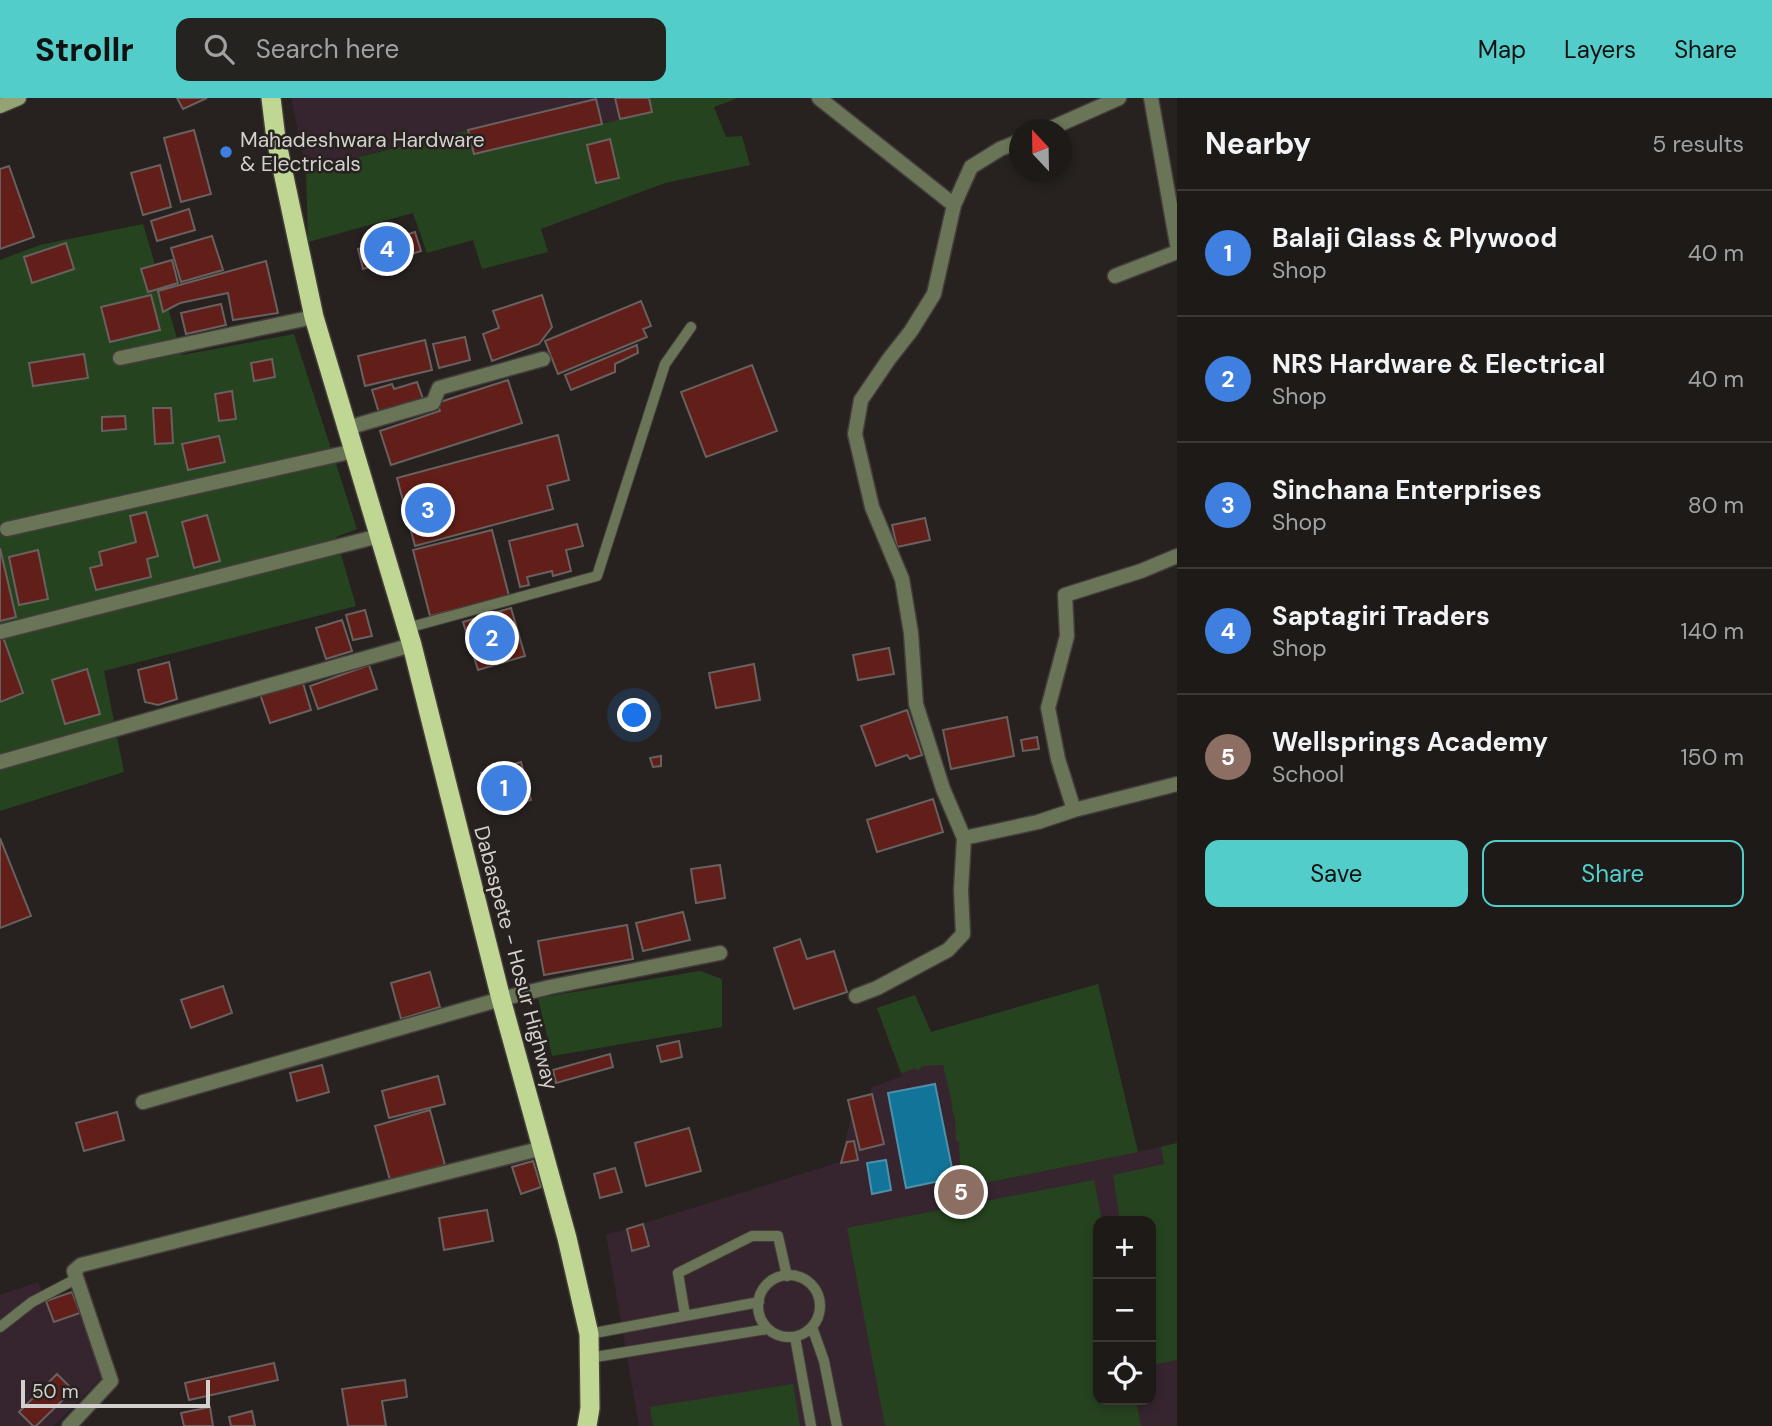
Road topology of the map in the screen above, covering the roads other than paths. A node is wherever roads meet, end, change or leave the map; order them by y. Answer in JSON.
{"nodes":[{"id":1,"x":19,"y":98,"type":"edge"},
{"id":2,"x":271,"y":98,"type":"edge"},
{"id":3,"x":819,"y":98,"type":"edge"},
{"id":4,"x":1119,"y":98,"type":"edge"},
{"id":5,"x":1151,"y":98,"type":"edge"},
{"id":6,"x":0,"y":106,"type":"edge"},
{"id":7,"x":1072,"y":119,"type":"edge"},
{"id":8,"x":1009,"y":145,"type":"edge"},
{"id":9,"x":954,"y":205,"type":"junction"},
{"id":10,"x":1177,"y":244,"type":"edge"},
{"id":11,"x":1177,"y":252,"type":"edge"},
{"id":12,"x":1115,"y":276,"type":"dead end"},
{"id":13,"x":314,"y":317,"type":"junction"},
{"id":14,"x":691,"y":327,"type":"dead end"},
{"id":15,"x":120,"y":358,"type":"dead end"},
{"id":16,"x":542,"y":359,"type":"dead end"},
{"id":17,"x":347,"y":428,"type":"junction"},
{"id":18,"x":354,"y":451,"type":"junction"},
{"id":19,"x":7,"y":528,"type":"dead end"},
{"id":20,"x":379,"y":536,"type":"junction"},
{"id":21,"x":1177,"y":556,"type":"edge"},
{"id":22,"x":0,"y":632,"type":"edge"},
{"id":23,"x":409,"y":636,"type":"junction"},
{"id":24,"x":0,"y":762,"type":"edge"},
{"id":25,"x":1177,"y":784,"type":"edge"},
{"id":26,"x":1074,"y":810,"type":"junction"},
{"id":27,"x":964,"y":838,"type":"junction"},
{"id":28,"x":720,"y":953,"type":"dead end"},
{"id":29,"x":856,"y":996,"type":"dead end"},
{"id":30,"x":501,"y":999,"type":"junction"},
{"id":31,"x":143,"y":1102,"type":"dead end"},
{"id":32,"x":543,"y":1148,"type":"junction"},
{"id":33,"x":787,"y":1276,"type":"junction"},
{"id":34,"x":76,"y":1279,"type":"junction"},
{"id":35,"x":759,"y":1301,"type":"junction"},
{"id":36,"x":685,"y":1315,"type":"junction"},
{"id":37,"x":0,"y":1326,"type":"edge"},
{"id":38,"x":813,"y":1326,"type":"junction"},
{"id":39,"x":767,"y":1329,"type":"junction"},
{"id":40,"x":589,"y":1334,"type":"junction"},
{"id":41,"x":795,"y":1337,"type":"junction"},
{"id":42,"x":589,"y":1358,"type":"junction"},
{"id":43,"x":68,"y":1426,"type":"edge"},
{"id":44,"x":587,"y":1426,"type":"edge"},
{"id":45,"x":811,"y":1426,"type":"edge"},
{"id":46,"x":837,"y":1426,"type":"edge"}],
"edges":[{"from":1,"to":6,"type":"main road"},
{"from":2,"to":13,"type":"highway","name":"Dabaspete - Hosur Highway"},
{"from":3,"to":9,"type":"street"},
{"from":4,"to":7,"type":"street"},
{"from":5,"to":10,"type":"street"},
{"from":8,"to":9,"type":"street"},
{"from":9,"to":27,"type":"street"},
{"from":11,"to":12,"type":"street"},
{"from":13,"to":15,"type":"street"},
{"from":13,"to":17,"type":"highway","name":"Dabaspete - Hosur Highway"},
{"from":14,"to":23,"type":"lane"},
{"from":16,"to":17,"type":"street"},
{"from":17,"to":18,"type":"highway","name":"Dabaspete - Hosur Highway"},
{"from":18,"to":19,"type":"street"},
{"from":18,"to":20,"type":"highway","name":"Dabaspete - Hosur Highway"},
{"from":20,"to":22,"type":"street"},
{"from":20,"to":23,"type":"highway","name":"Dabaspete - Hosur Highway"},
{"from":21,"to":26,"type":"street"},
{"from":23,"to":24,"type":"street"},
{"from":23,"to":30,"type":"highway","name":"Dabaspete - Hosur Highway"},
{"from":25,"to":26,"type":"street"},
{"from":26,"to":27,"type":"street"},
{"from":27,"to":29,"type":"street"},
{"from":28,"to":30,"type":"street"},
{"from":30,"to":31,"type":"street"},
{"from":30,"to":32,"type":"highway","name":"Dabaspete - Hosur Highway"},
{"from":32,"to":34,"type":"street"},
{"from":32,"to":40,"type":"highway","name":"Dabaspete - Hosur Highway"},
{"from":33,"to":35,"type":"lane"},
{"from":33,"to":36,"type":"lane"},
{"from":33,"to":38,"type":"lane"},
{"from":34,"to":37,"type":"lane"},
{"from":34,"to":43,"type":"street"},
{"from":35,"to":36,"type":"lane"},
{"from":35,"to":39,"type":"lane"},
{"from":36,"to":40,"type":"lane"},
{"from":38,"to":41,"type":"lane"},
{"from":38,"to":46,"type":"lane"},
{"from":39,"to":41,"type":"lane"},
{"from":39,"to":42,"type":"lane"},
{"from":40,"to":42,"type":"highway","name":"Dabaspete - Hosur Highway"},
{"from":41,"to":45,"type":"lane"},
{"from":42,"to":44,"type":"highway","name":"Dabaspete - Hosur Highway"}]}
